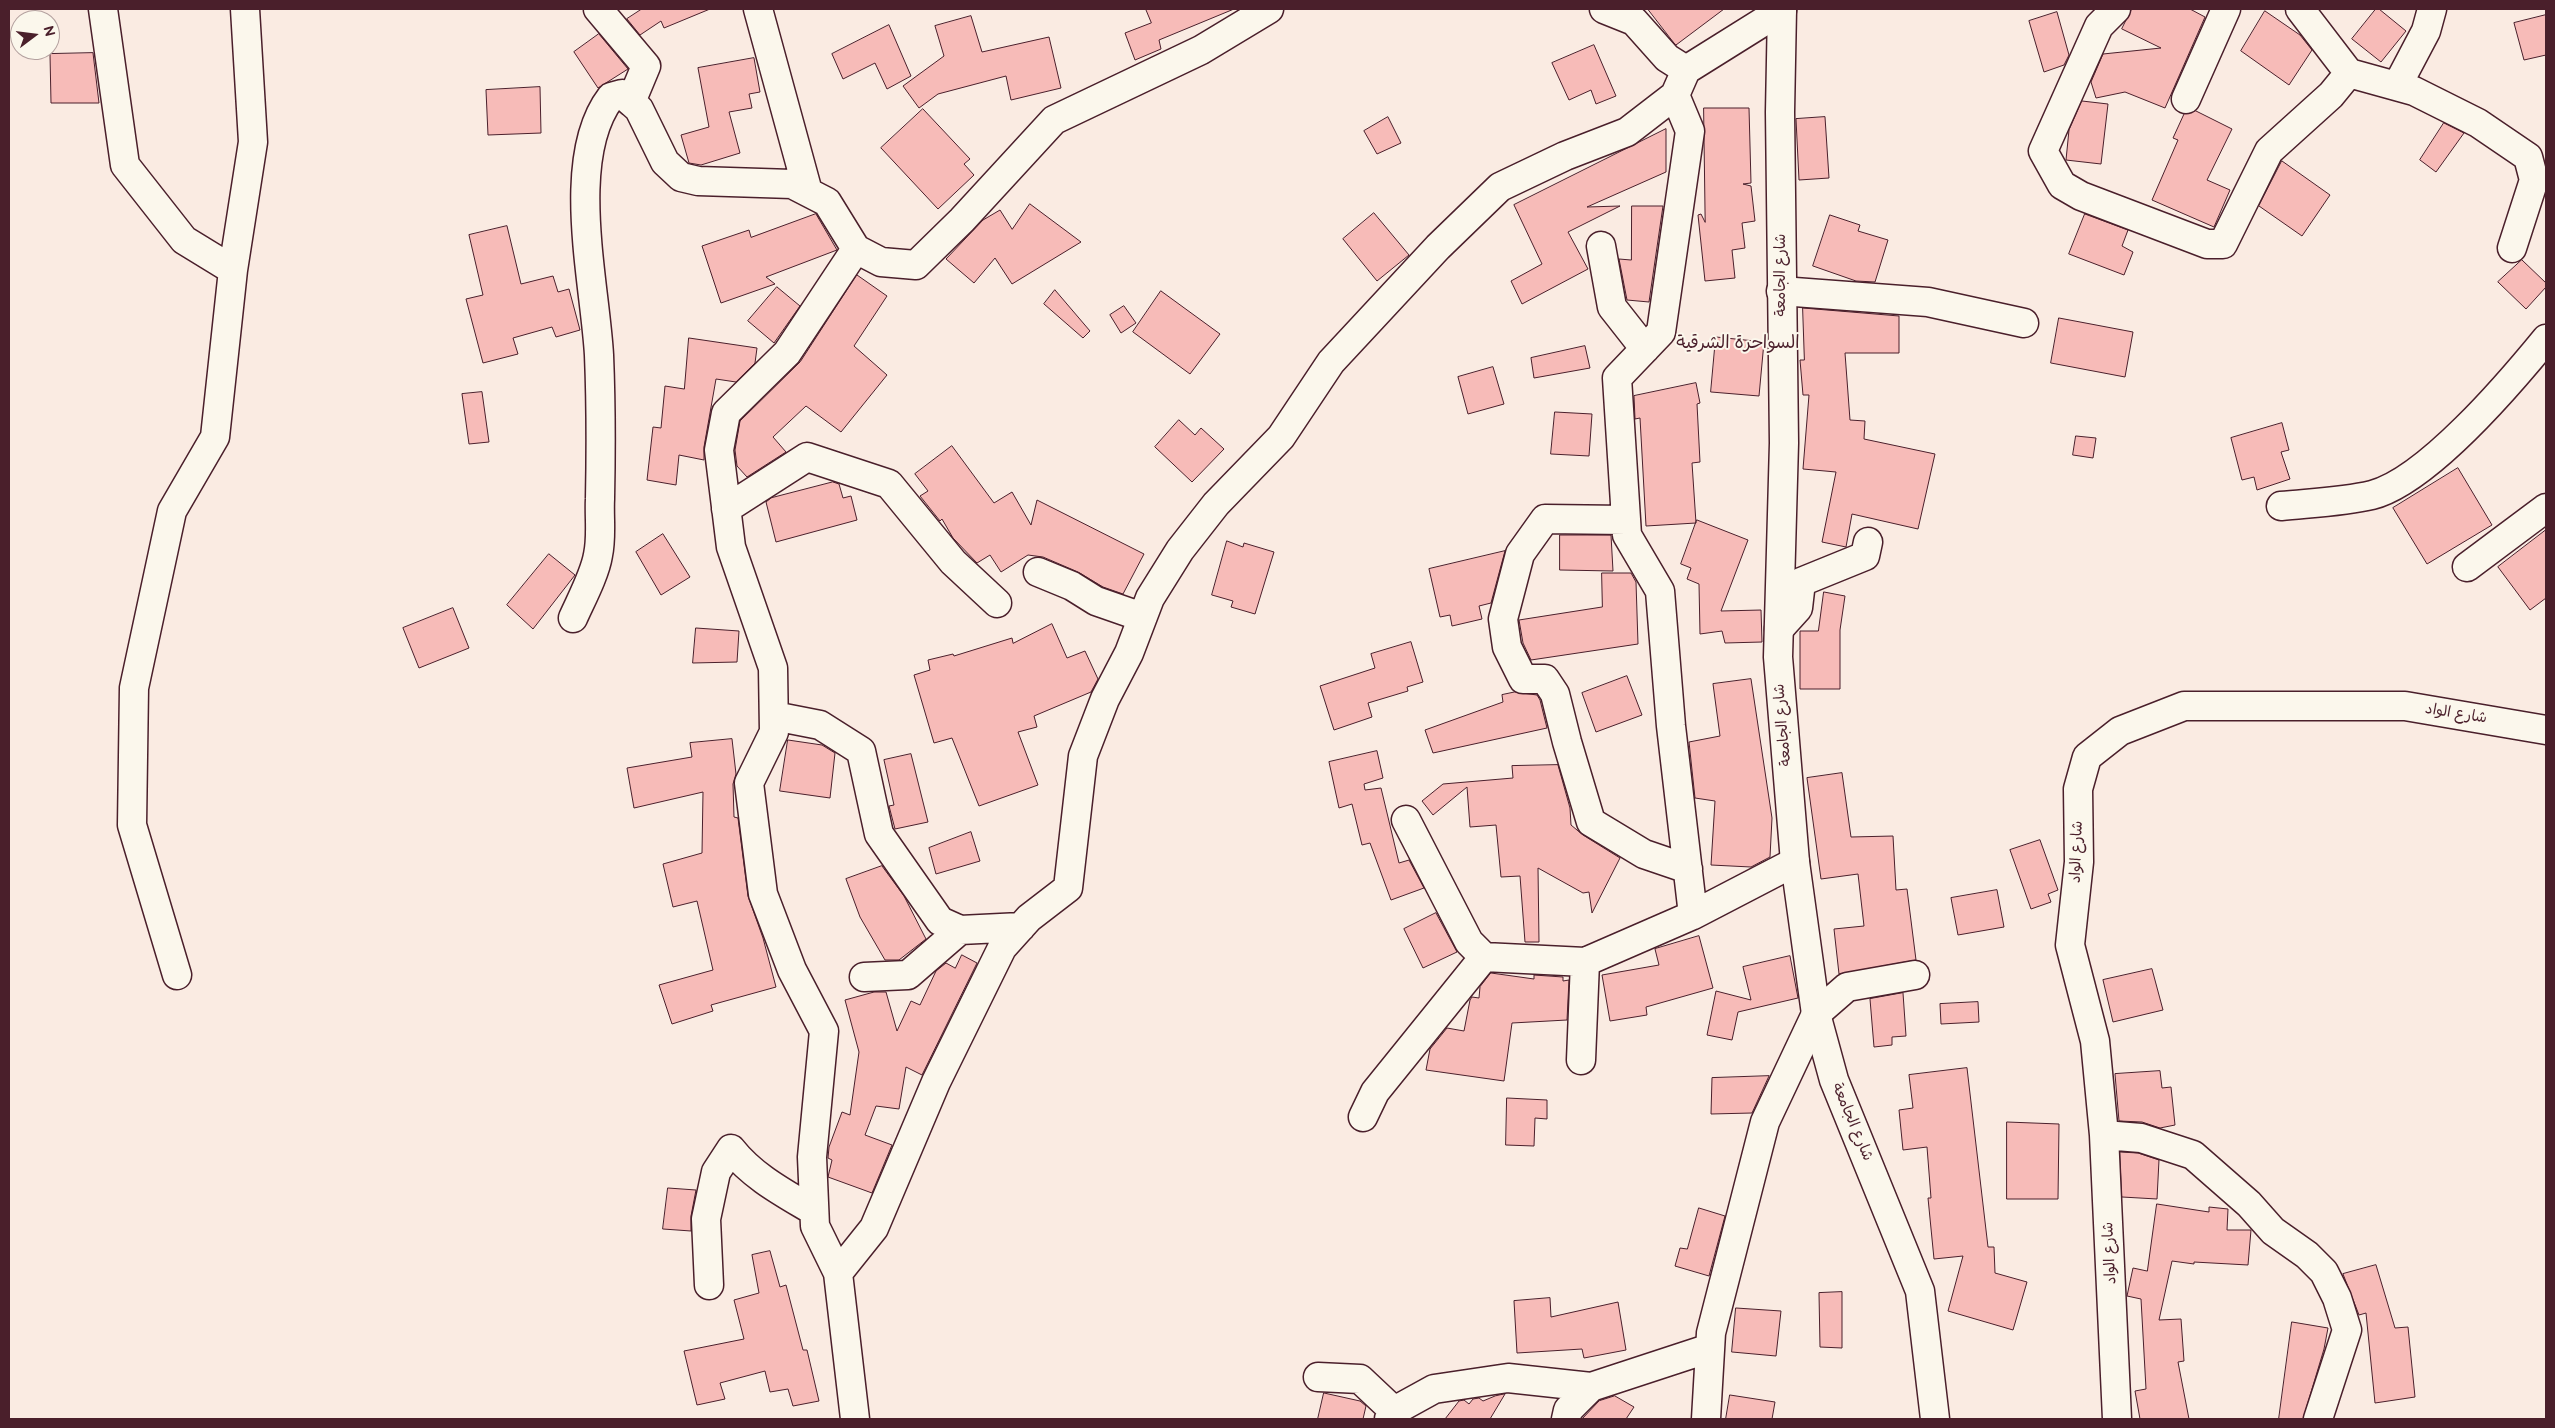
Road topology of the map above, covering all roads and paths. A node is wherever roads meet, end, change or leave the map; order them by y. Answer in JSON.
{"nodes":[{"id":1,"x":103,"y":9,"type":"edge"},
{"id":2,"x":246,"y":9,"type":"edge"},
{"id":3,"x":598,"y":9,"type":"edge"},
{"id":4,"x":758,"y":9,"type":"edge"},
{"id":5,"x":1269,"y":9,"type":"edge"},
{"id":6,"x":1604,"y":9,"type":"edge"},
{"id":7,"x":2226,"y":9,"type":"edge"},
{"id":8,"x":2300,"y":9,"type":"edge"},
{"id":9,"x":2432,"y":9,"type":"edge"},
{"id":10,"x":1782,"y":10,"type":"edge"},
{"id":11,"x":2101,"y":15,"type":"edge"},
{"id":12,"x":1686,"y":70,"type":"junction"},
{"id":13,"x":2349,"y":73,"type":"junction"},
{"id":14,"x":2396,"y":86,"type":"junction"},
{"id":15,"x":1675,"y":95,"type":"junction"},
{"id":16,"x":2186,"y":99,"type":"dead end"},
{"id":17,"x":631,"y":102,"type":"junction"},
{"id":18,"x":808,"y":192,"type":"junction"},
{"id":19,"x":1601,"y":246,"type":"dead end"},
{"id":20,"x":856,"y":248,"type":"junction"},
{"id":21,"x":2512,"y":248,"type":"dead end"},
{"id":22,"x":233,"y":270,"type":"junction"},
{"id":23,"x":1781,"y":290,"type":"junction"},
{"id":24,"x":2024,"y":323,"type":"dead end"},
{"id":25,"x":2546,"y":339,"type":"edge"},
{"id":26,"x":1645,"y":350,"type":"junction"},
{"id":27,"x":2281,"y":506,"type":"dead end"},
{"id":28,"x":2546,"y":508,"type":"edge"},
{"id":29,"x":726,"y":509,"type":"junction"},
{"id":30,"x":1626,"y":520,"type":"junction"},
{"id":31,"x":1868,"y":542,"type":"dead end"},
{"id":32,"x":2467,"y":567,"type":"dead end"},
{"id":33,"x":1038,"y":572,"type":"dead end"},
{"id":34,"x":998,"y":603,"type":"dead end"},
{"id":35,"x":1142,"y":617,"type":"junction"},
{"id":36,"x":573,"y":618,"type":"dead end"},
{"id":37,"x":1778,"y":629,"type":"junction"},
{"id":38,"x":774,"y":716,"type":"junction"},
{"id":39,"x":2546,"y":730,"type":"edge"},
{"id":40,"x":1406,"y":820,"type":"dead end"},
{"id":41,"x":1795,"y":862,"type":"junction"},
{"id":42,"x":1688,"y":868,"type":"junction"},
{"id":43,"x":1693,"y":915,"type":"junction"},
{"id":44,"x":1021,"y":927,"type":"junction"},
{"id":45,"x":960,"y":930,"type":"junction"},
{"id":46,"x":1484,"y":957,"type":"junction"},
{"id":47,"x":1585,"y":962,"type":"junction"},
{"id":48,"x":177,"y":975,"type":"dead end"},
{"id":49,"x":1915,"y":975,"type":"dead end"},
{"id":50,"x":864,"y":977,"type":"dead end"},
{"id":51,"x":1816,"y":1014,"type":"junction"},
{"id":52,"x":1582,"y":1060,"type":"dead end"},
{"id":53,"x":1363,"y":1117,"type":"dead end"},
{"id":54,"x":2104,"y":1135,"type":"junction"},
{"id":55,"x":814,"y":1210,"type":"junction"},
{"id":56,"x":838,"y":1273,"type":"junction"},
{"id":57,"x":708,"y":1285,"type":"dead end"},
{"id":58,"x":1710,"y":1348,"type":"junction"},
{"id":59,"x":1318,"y":1378,"type":"dead end"},
{"id":60,"x":1591,"y":1387,"type":"junction"},
{"id":61,"x":1392,"y":1415,"type":"edge"},
{"id":62,"x":855,"y":1419,"type":"edge"},
{"id":63,"x":1566,"y":1419,"type":"edge"},
{"id":64,"x":1706,"y":1419,"type":"edge"},
{"id":65,"x":1935,"y":1419,"type":"edge"},
{"id":66,"x":2117,"y":1419,"type":"edge"},
{"id":67,"x":2318,"y":1419,"type":"edge"}],
"edges":[{"from":1,"to":22,"type":"street"},
{"from":2,"to":22,"type":"street"},
{"from":3,"to":17,"type":"street"},
{"from":4,"to":18,"type":"street"},
{"from":5,"to":20,"type":"street"},
{"from":6,"to":12,"type":"street"},
{"from":7,"to":16,"type":"street"},
{"from":8,"to":13,"type":"street"},
{"from":9,"to":14,"type":"street"},
{"from":10,"to":12,"type":"street"},
{"from":10,"to":23,"type":"street","name":"شارع الجامعة"},
{"from":11,"to":13,"type":"street"},
{"from":12,"to":15,"type":"street"},
{"from":13,"to":14,"type":"street"},
{"from":14,"to":21,"type":"street"},
{"from":15,"to":26,"type":"street"},
{"from":15,"to":35,"type":"street"},
{"from":17,"to":18,"type":"street"},
{"from":17,"to":36,"type":"street"},
{"from":18,"to":20,"type":"street"},
{"from":19,"to":26,"type":"street"},
{"from":20,"to":29,"type":"street"},
{"from":22,"to":48,"type":"street"},
{"from":23,"to":24,"type":"street"},
{"from":23,"to":37,"type":"street","name":"شارع الجامعة"},
{"from":25,"to":27,"type":"street"},
{"from":26,"to":30,"type":"street"},
{"from":28,"to":32,"type":"street"},
{"from":29,"to":34,"type":"street"},
{"from":29,"to":38,"type":"street"},
{"from":30,"to":42,"type":"street"},
{"from":30,"to":42,"type":"street"},
{"from":31,"to":37,"type":"street"},
{"from":33,"to":35,"type":"street"},
{"from":35,"to":44,"type":"street"},
{"from":37,"to":41,"type":"street","name":"شارع الجامعة"},
{"from":38,"to":45,"type":"street"},
{"from":38,"to":55,"type":"street"},
{"from":39,"to":54,"type":"street","name":"شارع الواد"},
{"from":40,"to":46,"type":"street"},
{"from":41,"to":43,"type":"street"},
{"from":41,"to":51,"type":"street","name":"شارع الجامعة"},
{"from":42,"to":43,"type":"street"},
{"from":43,"to":47,"type":"street"},
{"from":44,"to":45,"type":"street"},
{"from":44,"to":56,"type":"street"},
{"from":45,"to":50,"type":"street"},
{"from":46,"to":47,"type":"street"},
{"from":46,"to":53,"type":"street"},
{"from":47,"to":52,"type":"street"},
{"from":49,"to":51,"type":"street"},
{"from":51,"to":58,"type":"street"},
{"from":51,"to":65,"type":"street","name":"شارع الجامعة"},
{"from":54,"to":66,"type":"street","name":"شارع الواد"},
{"from":54,"to":67,"type":"street"},
{"from":55,"to":56,"type":"street"},
{"from":55,"to":57,"type":"street"},
{"from":56,"to":62,"type":"street"},
{"from":58,"to":60,"type":"street"},
{"from":58,"to":64,"type":"street"},
{"from":59,"to":61,"type":"street"},
{"from":60,"to":61,"type":"street"},
{"from":60,"to":63,"type":"street"}]}
